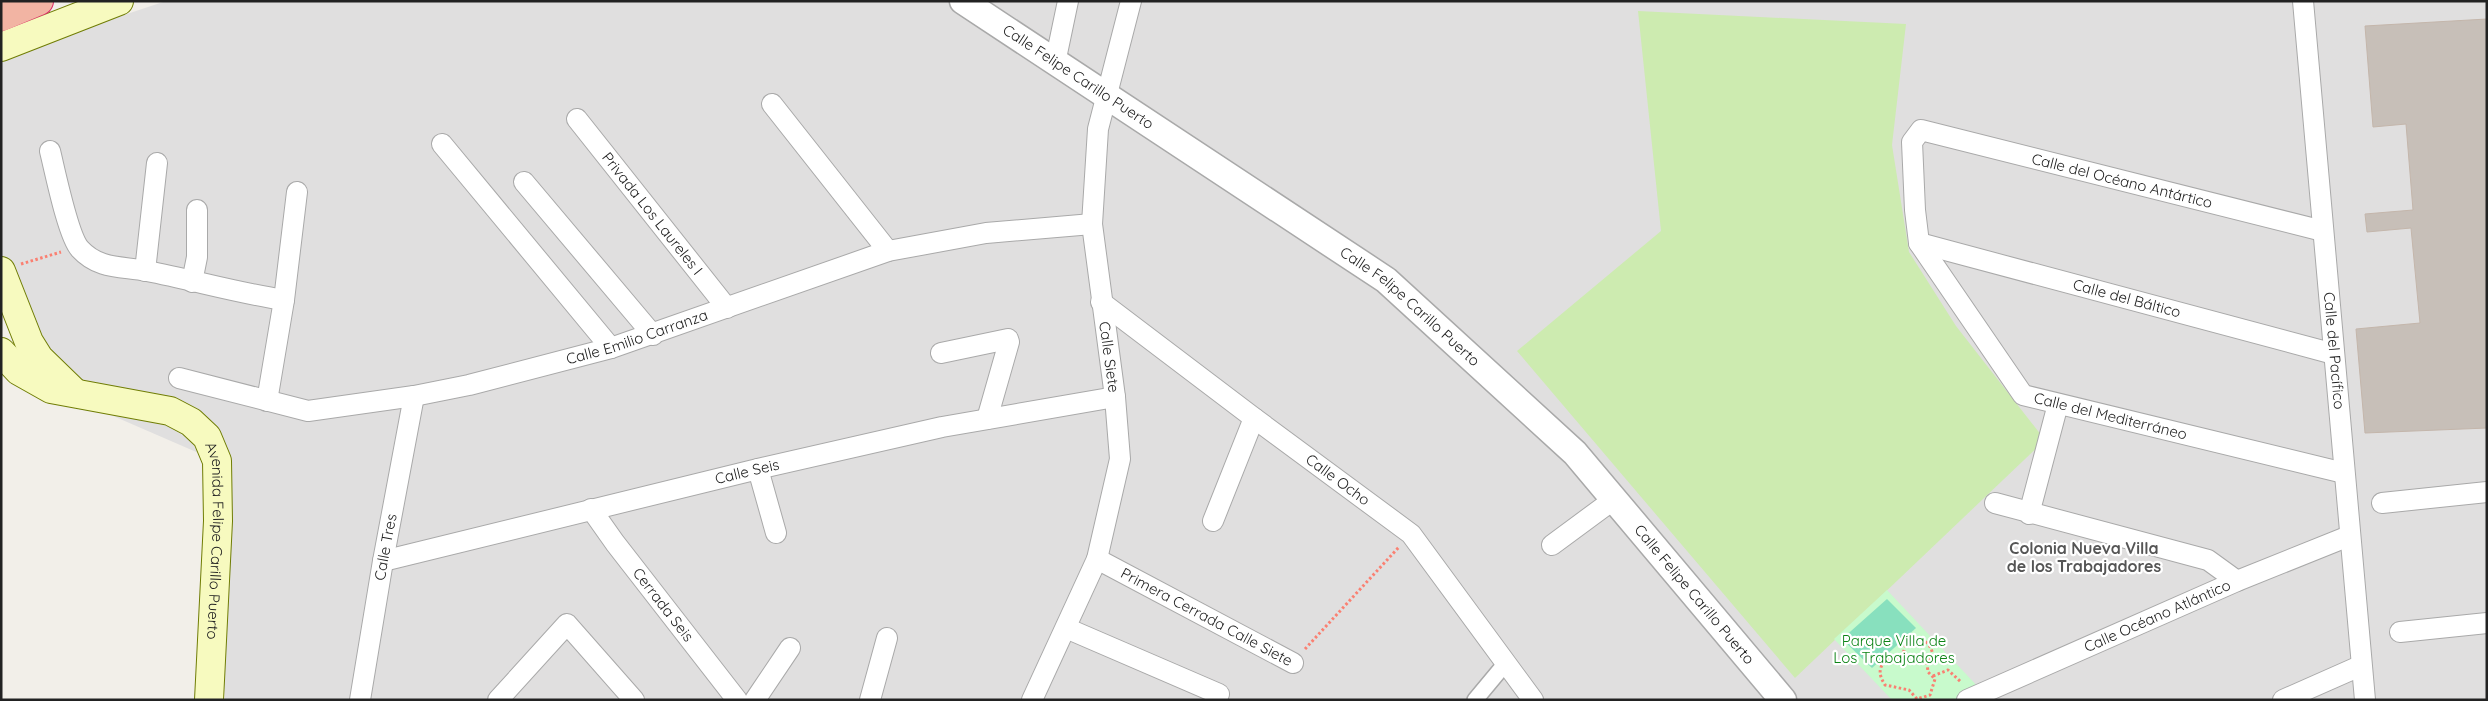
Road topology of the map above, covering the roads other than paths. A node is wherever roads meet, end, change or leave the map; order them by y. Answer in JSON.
{"nodes":[{"id":1,"x":40,"y":1,"type":"edge"},
{"id":2,"x":119,"y":1,"type":"edge"},
{"id":3,"x":963,"y":1,"type":"edge"},
{"id":4,"x":1068,"y":1,"type":"edge"},
{"id":5,"x":1131,"y":1,"type":"edge"},
{"id":6,"x":2303,"y":1,"type":"edge"},
{"id":7,"x":1,"y":18,"type":"edge"},
{"id":8,"x":1,"y":46,"type":"edge"},
{"id":9,"x":1055,"y":63,"type":"junction"},
{"id":10,"x":1107,"y":97,"type":"junction"},
{"id":11,"x":772,"y":104,"type":"dead end"},
{"id":12,"x":577,"y":119,"type":"dead end"},
{"id":13,"x":1921,"y":130,"type":"joint"},
{"id":14,"x":442,"y":144,"type":"dead end"},
{"id":15,"x":50,"y":151,"type":"dead end"},
{"id":16,"x":157,"y":163,"type":"dead end"},
{"id":17,"x":524,"y":182,"type":"dead end"},
{"id":18,"x":297,"y":192,"type":"dead end"},
{"id":19,"x":197,"y":210,"type":"dead end"},
{"id":20,"x":1092,"y":224,"type":"junction"},
{"id":21,"x":2323,"y":231,"type":"junction"},
{"id":22,"x":1919,"y":243,"type":"junction"},
{"id":23,"x":888,"y":250,"type":"junction"},
{"id":24,"x":11,"y":268,"type":"edge"},
{"id":25,"x":145,"y":271,"type":"junction"},
{"id":26,"x":192,"y":282,"type":"junction"},
{"id":27,"x":284,"y":300,"type":"junction"},
{"id":28,"x":1101,"y":302,"type":"junction"},
{"id":29,"x":727,"y":308,"type":"junction"},
{"id":30,"x":653,"y":335,"type":"junction"},
{"id":31,"x":611,"y":348,"type":"junction"},
{"id":32,"x":941,"y":352,"type":"dead end"},
{"id":33,"x":2334,"y":354,"type":"junction"},
{"id":34,"x":15,"y":364,"type":"edge"},
{"id":35,"x":179,"y":378,"type":"dead end"},
{"id":36,"x":414,"y":396,"type":"junction"},
{"id":37,"x":1115,"y":397,"type":"junction"},
{"id":38,"x":267,"y":401,"type":"junction"},
{"id":39,"x":2058,"y":404,"type":"junction"},
{"id":40,"x":1254,"y":418,"type":"junction"},
{"id":41,"x":987,"y":419,"type":"junction"},
{"id":42,"x":758,"y":469,"type":"junction"},
{"id":43,"x":2344,"y":473,"type":"junction"},
{"id":44,"x":2487,"y":492,"type":"edge"},
{"id":45,"x":1613,"y":500,"type":"junction"},
{"id":46,"x":2382,"y":502,"type":"dead end"},
{"id":47,"x":1995,"y":503,"type":"dead end"},
{"id":48,"x":591,"y":509,"type":"junction"},
{"id":49,"x":2029,"y":514,"type":"junction"},
{"id":50,"x":1213,"y":520,"type":"dead end"},
{"id":51,"x":776,"y":533,"type":"dead end"},
{"id":52,"x":2350,"y":536,"type":"junction"},
{"id":53,"x":1552,"y":545,"type":"dead end"},
{"id":54,"x":1097,"y":559,"type":"junction"},
{"id":55,"x":383,"y":560,"type":"junction"},
{"id":56,"x":2237,"y":581,"type":"junction"},
{"id":57,"x":2487,"y":623,"type":"edge"},
{"id":58,"x":1066,"y":628,"type":"junction"},
{"id":59,"x":2400,"y":632,"type":"dead end"},
{"id":60,"x":887,"y":638,"type":"dead end"},
{"id":61,"x":790,"y":648,"type":"dead end"},
{"id":62,"x":1293,"y":663,"type":"road end"},
{"id":63,"x":1505,"y":664,"type":"junction"},
{"id":64,"x":2360,"y":666,"type":"junction"},
{"id":65,"x":1964,"y":692,"type":"edge"},
{"id":66,"x":1219,"y":694,"type":"dead end"},
{"id":67,"x":209,"y":700,"type":"edge"},
{"id":68,"x":360,"y":700,"type":"edge"},
{"id":69,"x":498,"y":700,"type":"edge"},
{"id":70,"x":634,"y":700,"type":"edge"},
{"id":71,"x":737,"y":700,"type":"edge"},
{"id":72,"x":756,"y":700,"type":"edge"},
{"id":73,"x":870,"y":700,"type":"edge"},
{"id":74,"x":1032,"y":700,"type":"edge"},
{"id":75,"x":1475,"y":700,"type":"edge"},
{"id":76,"x":1533,"y":700,"type":"edge"},
{"id":77,"x":1783,"y":700,"type":"edge"},
{"id":78,"x":2283,"y":700,"type":"edge"},
{"id":79,"x":2364,"y":700,"type":"edge"}],
"edges":[{"from":1,"to":7,"type":"highway"},
{"from":2,"to":8,"type":"main road"},
{"from":3,"to":9,"type":"street","name":"Calle Felipe Carillo Puerto"},
{"from":4,"to":9,"type":"street"},
{"from":5,"to":10,"type":"street","name":"Calle Siete"},
{"from":6,"to":21,"type":"street","name":"Calle del Pacífico"},
{"from":9,"to":10,"type":"street","name":"Calle Felipe Carillo Puerto"},
{"from":10,"to":20,"type":"street","name":"Calle Siete"},
{"from":10,"to":45,"type":"street","name":"Calle Felipe Carillo Puerto"},
{"from":11,"to":23,"type":"street"},
{"from":12,"to":29,"type":"street","name":"Privada Los Laureles I"},
{"from":13,"to":21,"type":"street","name":"Calle del Océano Antártico"},
{"from":13,"to":22,"type":"street","name":"Calle del Mediterráneo"},
{"from":14,"to":31,"type":"street"},
{"from":15,"to":25,"type":"street"},
{"from":16,"to":25,"type":"street"},
{"from":17,"to":30,"type":"street"},
{"from":18,"to":27,"type":"street"},
{"from":19,"to":26,"type":"street"},
{"from":20,"to":23,"type":"street","name":"Calle Emilio Carranza"},
{"from":20,"to":28,"type":"street","name":"Calle Siete"},
{"from":21,"to":33,"type":"street","name":"Calle del Pacífico"},
{"from":22,"to":33,"type":"street","name":"Calle del Báltico"},
{"from":22,"to":39,"type":"street","name":"Calle del Mediterráneo"},
{"from":23,"to":29,"type":"street","name":"Calle Emilio Carranza"},
{"from":24,"to":34,"type":"main road","name":"Avenida Felipe Carillo Puerto"},
{"from":25,"to":26,"type":"street"},
{"from":26,"to":27,"type":"street"},
{"from":27,"to":38,"type":"street"},
{"from":28,"to":37,"type":"street","name":"Calle Siete"},
{"from":28,"to":40,"type":"street","name":"Calle Ocho"},
{"from":29,"to":30,"type":"street","name":"Calle Emilio Carranza"},
{"from":30,"to":31,"type":"street","name":"Calle Emilio Carranza"},
{"from":31,"to":36,"type":"street","name":"Calle Emilio Carranza"},
{"from":32,"to":41,"type":"street"},
{"from":33,"to":43,"type":"street","name":"Calle del Pacífico"},
{"from":34,"to":67,"type":"main road","name":"Avenida Felipe Carillo Puerto"},
{"from":35,"to":38,"type":"street","name":"Calle Emilio Carranza"},
{"from":36,"to":38,"type":"street","name":"Calle Emilio Carranza"},
{"from":36,"to":55,"type":"street","name":"Calle Tres"},
{"from":37,"to":41,"type":"street","name":"Calle Seis"},
{"from":37,"to":54,"type":"street","name":"Calle Siete"},
{"from":39,"to":43,"type":"street","name":"Calle del Mediterráneo"},
{"from":39,"to":49,"type":"street"},
{"from":40,"to":50,"type":"street"},
{"from":40,"to":63,"type":"street","name":"Calle Ocho"},
{"from":41,"to":42,"type":"street","name":"Calle Seis"},
{"from":42,"to":48,"type":"street","name":"Calle Seis"},
{"from":42,"to":51,"type":"street"},
{"from":43,"to":52,"type":"street","name":"Calle del Pacífico"},
{"from":44,"to":46,"type":"street"},
{"from":45,"to":53,"type":"street"},
{"from":45,"to":77,"type":"street","name":"Calle Felipe Carillo Puerto"},
{"from":47,"to":49,"type":"street"},
{"from":48,"to":55,"type":"street","name":"Calle Seis"},
{"from":48,"to":71,"type":"street","name":"Cerrada Seis"},
{"from":49,"to":56,"type":"street"},
{"from":52,"to":56,"type":"street","name":"Calle Océano Atlántico"},
{"from":52,"to":64,"type":"street","name":"Calle del Pacífico"},
{"from":54,"to":58,"type":"street","name":"Calle Siete"},
{"from":54,"to":62,"type":"street","name":"Primera Cerrada Calle Siete"},
{"from":55,"to":68,"type":"street","name":"Calle Tres"},
{"from":56,"to":65,"type":"street","name":"Calle Océano Atlántico"},
{"from":57,"to":59,"type":"street"},
{"from":58,"to":66,"type":"street"},
{"from":58,"to":74,"type":"street","name":"Calle Siete"},
{"from":60,"to":73,"type":"street"},
{"from":61,"to":72,"type":"street"},
{"from":63,"to":75,"type":"street"},
{"from":63,"to":76,"type":"street","name":"Calle Ocho"},
{"from":64,"to":78,"type":"street"},
{"from":64,"to":79,"type":"street","name":"Calle del Pacífico"},
{"from":69,"to":70,"type":"street"}]}
